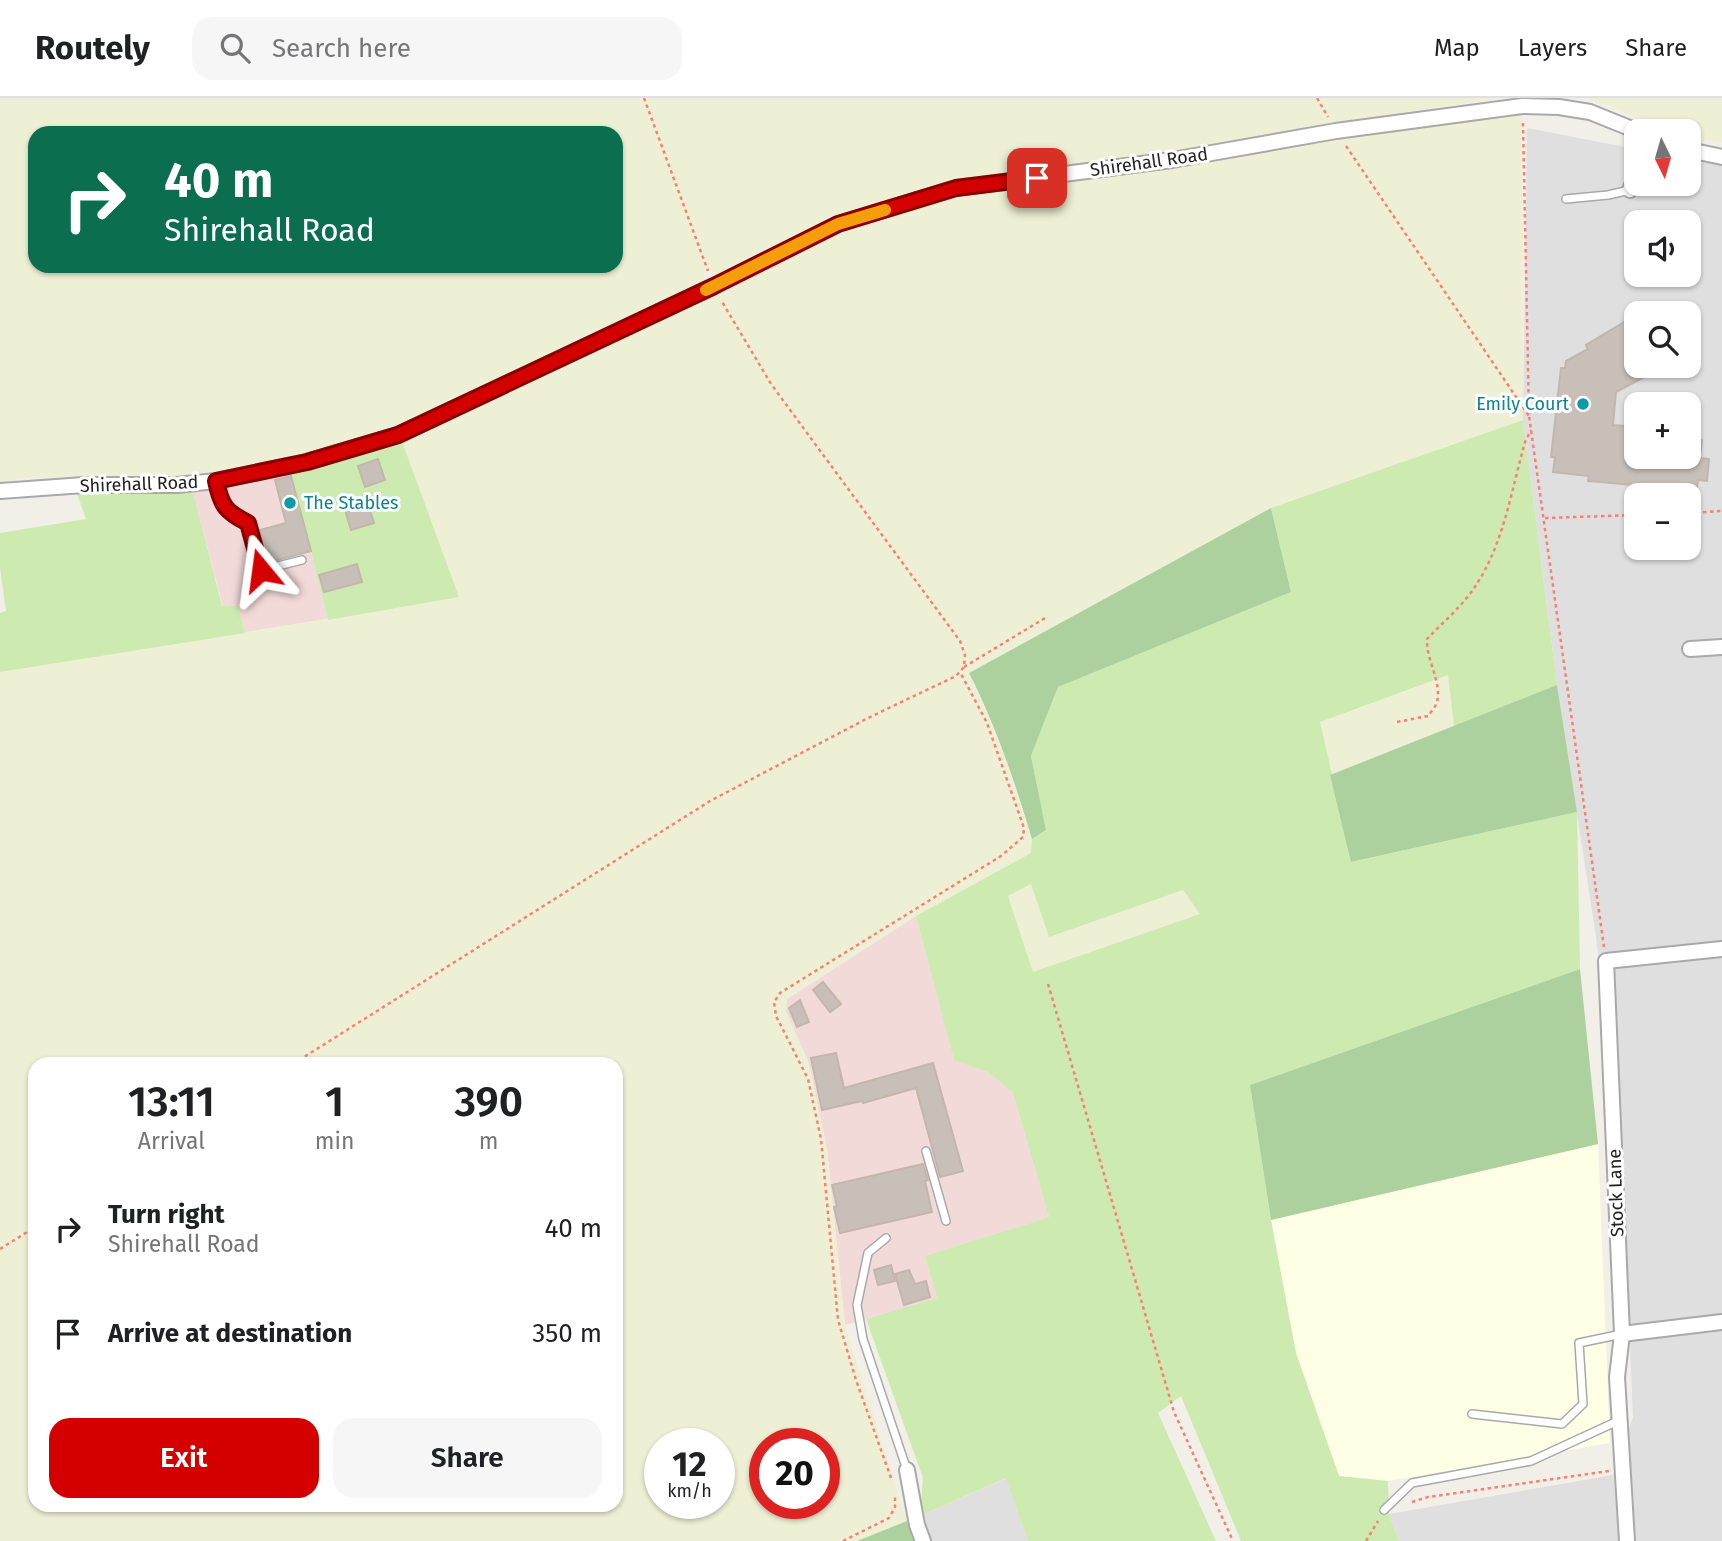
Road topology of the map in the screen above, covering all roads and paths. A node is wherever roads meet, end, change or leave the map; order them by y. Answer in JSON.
{"nodes":[{"id":1,"x":644,"y":98,"type":"edge"},
{"id":2,"x":1317,"y":98,"type":"edge"},
{"id":3,"x":1522,"y":106,"type":"junction"},
{"id":4,"x":1624,"y":126,"type":"edge"},
{"id":5,"x":1336,"y":131,"type":"junction"},
{"id":6,"x":1701,"y":153,"type":"edge"},
{"id":7,"x":1722,"y":157,"type":"edge"},
{"id":8,"x":1624,"y":191,"type":"edge"},
{"id":9,"x":1566,"y":199,"type":"dead end"},
{"id":10,"x":714,"y":286,"type":"junction"},
{"id":11,"x":1529,"y":416,"type":"junction"},
{"id":12,"x":1531,"y":430,"type":"junction"},
{"id":13,"x":216,"y":481,"type":"junction"},
{"id":14,"x":0,"y":491,"type":"edge"},
{"id":15,"x":1722,"y":511,"type":"edge"},
{"id":16,"x":1701,"y":512,"type":"edge"},
{"id":17,"x":1624,"y":516,"type":"edge"},
{"id":18,"x":1544,"y":519,"type":"junction"},
{"id":19,"x":302,"y":560,"type":"dead end"},
{"id":20,"x":1045,"y":618,"type":"dead end"},
{"id":21,"x":1722,"y":647,"type":"edge"},
{"id":22,"x":1690,"y":649,"type":"dead end"},
{"id":23,"x":964,"y":667,"type":"junction"},
{"id":24,"x":961,"y":672,"type":"junction"},
{"id":25,"x":1397,"y":722,"type":"dead end"},
{"id":26,"x":1722,"y":949,"type":"edge"},
{"id":27,"x":1606,"y":961,"type":"junction"},
{"id":28,"x":1048,"y":984,"type":"dead end"},
{"id":29,"x":304,"y":1057,"type":"edge"},
{"id":30,"x":926,"y":1151,"type":"dead end"},
{"id":31,"x":946,"y":1221,"type":"dead end"},
{"id":32,"x":28,"y":1231,"type":"edge"},
{"id":33,"x":886,"y":1238,"type":"dead end"},
{"id":34,"x":0,"y":1249,"type":"edge"},
{"id":35,"x":1722,"y":1322,"type":"edge"},
{"id":36,"x":1622,"y":1334,"type":"junction"},
{"id":37,"x":1472,"y":1414,"type":"dead end"},
{"id":38,"x":1620,"y":1420,"type":"junction"},
{"id":39,"x":1623,"y":1469,"type":"junction"},
{"id":40,"x":907,"y":1470,"type":"joint"},
{"id":41,"x":892,"y":1480,"type":"dead end"},
{"id":42,"x":895,"y":1492,"type":"dead end"},
{"id":43,"x":1384,"y":1510,"type":"junction"},
{"id":44,"x":843,"y":1541,"type":"edge"},
{"id":45,"x":923,"y":1541,"type":"edge"},
{"id":46,"x":1233,"y":1541,"type":"edge"},
{"id":47,"x":1366,"y":1541,"type":"edge"},
{"id":48,"x":1627,"y":1541,"type":"edge"}],
"edges":[{"from":1,"to":10,"type":"path"},
{"from":2,"to":5,"type":"path"},
{"from":3,"to":4,"type":"street","name":"Shirehall Road"},
{"from":3,"to":5,"type":"street","name":"Shirehall Road"},
{"from":3,"to":11,"type":"path"},
{"from":5,"to":10,"type":"street","name":"Shirehall Road"},
{"from":5,"to":11,"type":"path"},
{"from":6,"to":7,"type":"street"},
{"from":8,"to":9,"type":"lane"},
{"from":10,"to":13,"type":"street","name":"Shirehall Road"},
{"from":10,"to":23,"type":"path"},
{"from":11,"to":12,"type":"path"},
{"from":12,"to":18,"type":"path"},
{"from":12,"to":25,"type":"path"},
{"from":13,"to":14,"type":"street","name":"Shirehall Road"},
{"from":13,"to":19,"type":"lane"},
{"from":15,"to":16,"type":"path"},
{"from":17,"to":18,"type":"path"},
{"from":18,"to":27,"type":"path"},
{"from":20,"to":23,"type":"path"},
{"from":21,"to":22,"type":"street"},
{"from":23,"to":24,"type":"path"},
{"from":24,"to":29,"type":"path"},
{"from":24,"to":41,"type":"path"},
{"from":26,"to":27,"type":"street"},
{"from":27,"to":36,"type":"street","name":"Stock Lane"},
{"from":28,"to":46,"type":"path"},
{"from":30,"to":31,"type":"lane"},
{"from":32,"to":34,"type":"path"},
{"from":33,"to":40,"type":"lane"},
{"from":35,"to":36,"type":"street"},
{"from":36,"to":37,"type":"lane"},
{"from":36,"to":38,"type":"street","name":"Stock Lane"},
{"from":38,"to":39,"type":"street","name":"Stock Lane"},
{"from":38,"to":43,"type":"lane"},
{"from":39,"to":43,"type":"path"},
{"from":39,"to":48,"type":"street","name":"Stock Lane"},
{"from":40,"to":45,"type":"street"},
{"from":42,"to":44,"type":"path"},
{"from":43,"to":47,"type":"path"}]}
